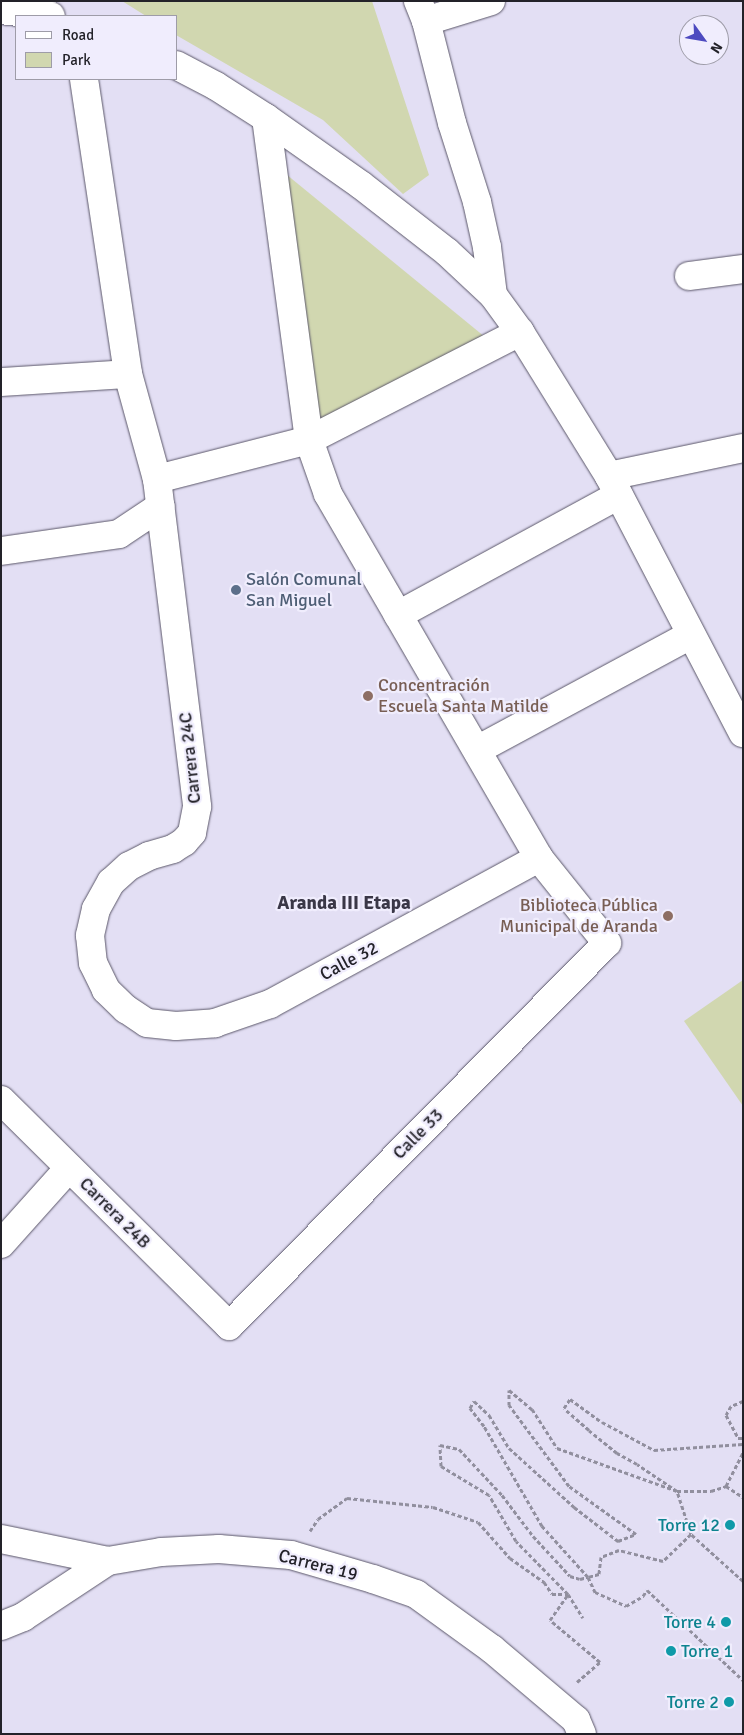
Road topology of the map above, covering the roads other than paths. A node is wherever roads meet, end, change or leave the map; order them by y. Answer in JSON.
{"nodes":[{"id":1,"x":491,"y":1,"type":"edge"},
{"id":2,"x":1,"y":10,"type":"edge"},
{"id":3,"x":422,"y":11,"type":"edge"},
{"id":4,"x":43,"y":15,"type":"edge"},
{"id":5,"x":178,"y":66,"type":"edge"},
{"id":6,"x":84,"y":80,"type":"edge"},
{"id":7,"x":266,"y":118,"type":"junction"},
{"id":8,"x":743,"y":269,"type":"edge"},
{"id":9,"x":689,"y":276,"type":"dead end"},
{"id":10,"x":493,"y":295,"type":"junction"},
{"id":11,"x":520,"y":332,"type":"junction"},
{"id":12,"x":128,"y":374,"type":"junction"},
{"id":13,"x":1,"y":382,"type":"edge"},
{"id":14,"x":309,"y":440,"type":"junction"},
{"id":15,"x":743,"y":448,"type":"edge"},
{"id":16,"x":157,"y":480,"type":"junction"},
{"id":17,"x":614,"y":485,"type":"junction"},
{"id":18,"x":160,"y":506,"type":"junction"},
{"id":19,"x":1,"y":551,"type":"edge"},
{"id":20,"x":398,"y":614,"type":"junction"},
{"id":21,"x":691,"y":635,"type":"junction"},
{"id":22,"x":743,"y":733,"type":"edge"},
{"id":23,"x":477,"y":750,"type":"junction"},
{"id":24,"x":539,"y":858,"type":"junction"},
{"id":25,"x":147,"y":1023,"type":"joint"},
{"id":26,"x":1,"y":1100,"type":"edge"},
{"id":27,"x":70,"y":1168,"type":"junction"},
{"id":28,"x":1,"y":1244,"type":"edge"},
{"id":29,"x":229,"y":1326,"type":"joint"},
{"id":30,"x":1,"y":1539,"type":"edge"},
{"id":31,"x":108,"y":1561,"type":"junction"},
{"id":32,"x":1,"y":1626,"type":"edge"},
{"id":33,"x":582,"y":1734,"type":"edge"}],
"edges":[{"from":1,"to":3,"type":"street"},
{"from":2,"to":4,"type":"street"},
{"from":3,"to":10,"type":"street"},
{"from":5,"to":7,"type":"street"},
{"from":6,"to":12,"type":"street","name":"Carrera 24C"},
{"from":7,"to":10,"type":"street"},
{"from":7,"to":14,"type":"street"},
{"from":8,"to":9,"type":"street"},
{"from":10,"to":11,"type":"street"},
{"from":11,"to":14,"type":"street"},
{"from":11,"to":17,"type":"street"},
{"from":12,"to":13,"type":"street"},
{"from":12,"to":16,"type":"street","name":"Carrera 24C"},
{"from":14,"to":16,"type":"street"},
{"from":14,"to":20,"type":"street"},
{"from":15,"to":17,"type":"street"},
{"from":16,"to":18,"type":"street","name":"Carrera 24C"},
{"from":17,"to":20,"type":"street"},
{"from":17,"to":21,"type":"street"},
{"from":18,"to":19,"type":"street"},
{"from":18,"to":25,"type":"street","name":"Carrera 24C"},
{"from":20,"to":23,"type":"street"},
{"from":21,"to":22,"type":"street"},
{"from":21,"to":23,"type":"street"},
{"from":23,"to":24,"type":"street"},
{"from":24,"to":25,"type":"street","name":"Calle 32"},
{"from":24,"to":29,"type":"street","name":"Calle 33"},
{"from":26,"to":27,"type":"street","name":"Carrera 24B"},
{"from":27,"to":28,"type":"street"},
{"from":27,"to":29,"type":"street","name":"Carrera 24B"},
{"from":30,"to":31,"type":"street","name":"Carrera 19"},
{"from":31,"to":32,"type":"street"},
{"from":31,"to":33,"type":"street","name":"Carrera 19"}]}
